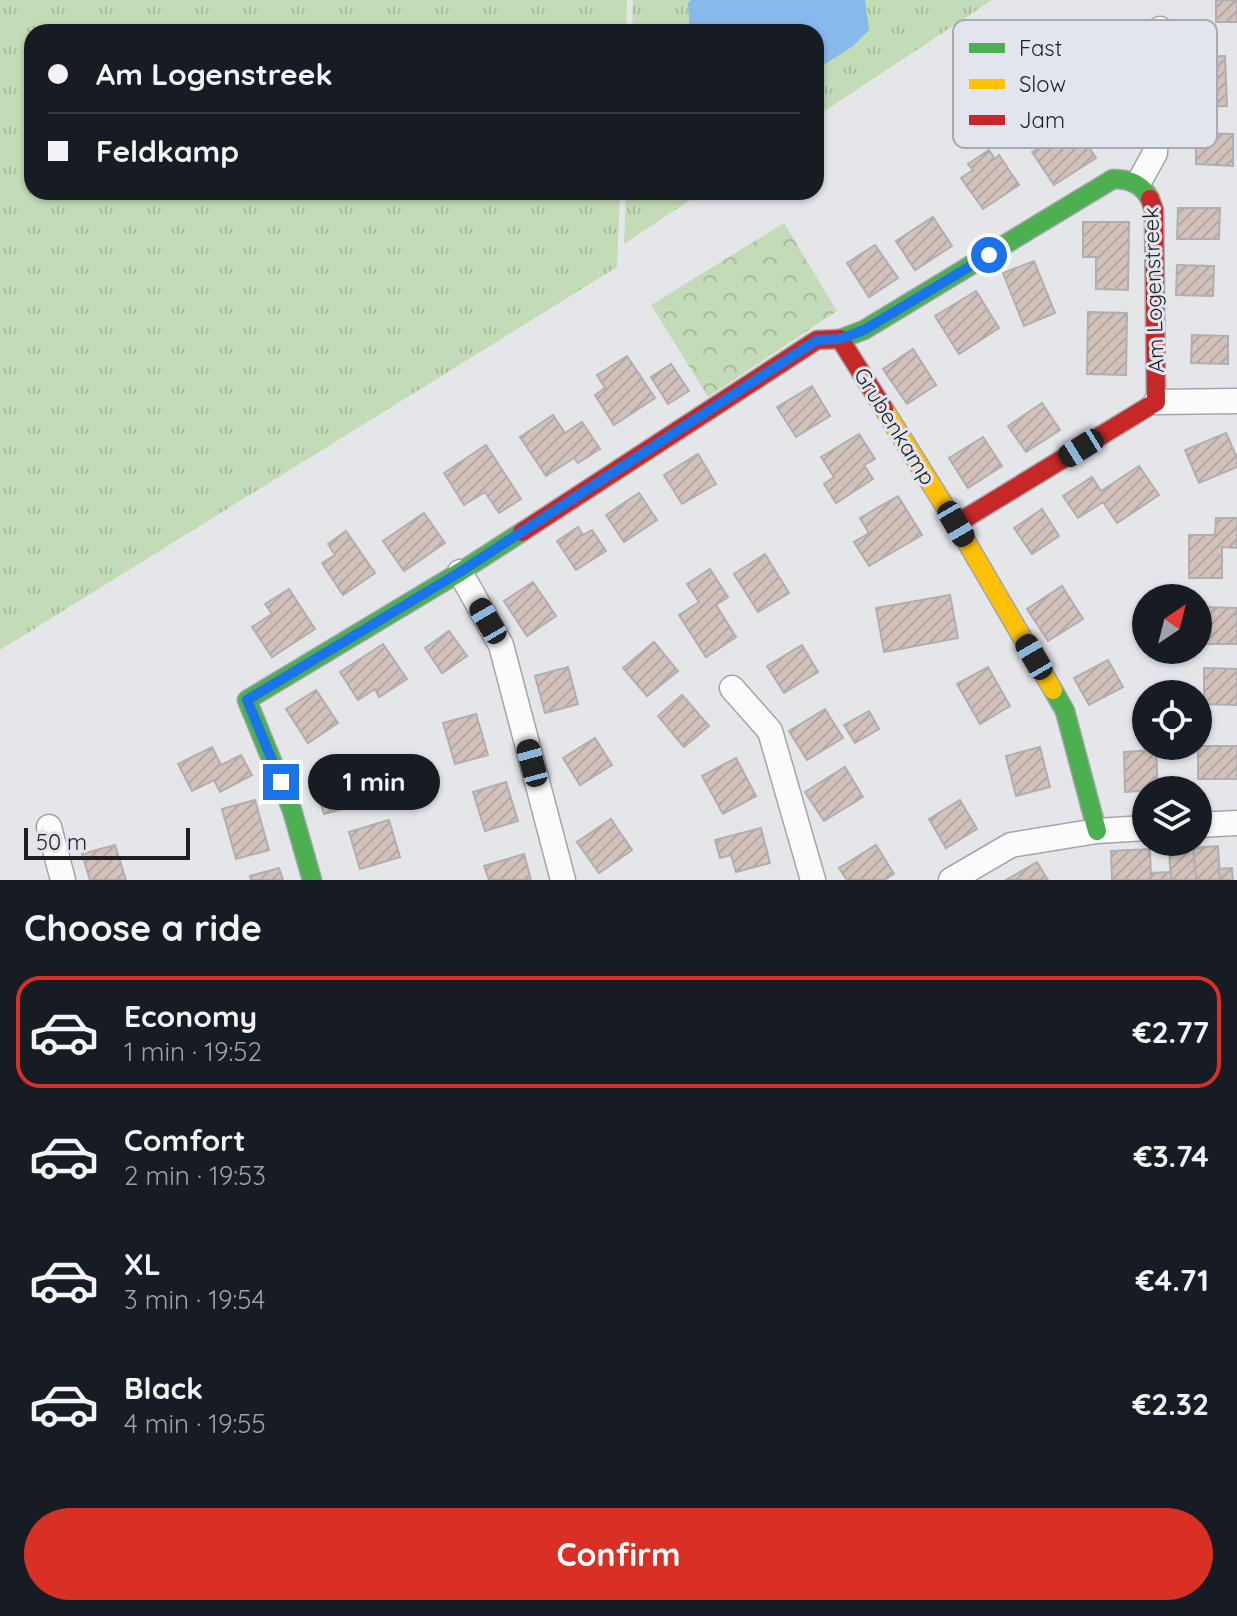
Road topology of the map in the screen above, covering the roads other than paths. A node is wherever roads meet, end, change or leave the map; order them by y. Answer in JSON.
{"nodes":[{"id":1,"x":1155,"y":148,"type":"edge"},
{"id":2,"x":1139,"y":182,"type":"junction"},
{"id":3,"x":840,"y":339,"type":"junction"},
{"id":4,"x":1237,"y":401,"type":"edge"},
{"id":5,"x":1156,"y":402,"type":"junction"},
{"id":6,"x":956,"y":524,"type":"junction"},
{"id":7,"x":460,"y":572,"type":"junction"},
{"id":8,"x":732,"y":688,"type":"dead end"},
{"id":9,"x":1237,"y":823,"type":"edge"},
{"id":10,"x":1212,"y":824,"type":"edge"},
{"id":11,"x":49,"y":827,"type":"dead end"},
{"id":12,"x":1132,"y":829,"type":"edge"},
{"id":13,"x":1097,"y":831,"type":"junction"},
{"id":14,"x":63,"y":880,"type":"edge"},
{"id":15,"x":312,"y":880,"type":"edge"},
{"id":16,"x":563,"y":880,"type":"edge"},
{"id":17,"x":813,"y":880,"type":"edge"},
{"id":18,"x":951,"y":880,"type":"edge"}],
"edges":[{"from":1,"to":2,"type":"street","name":"Am Logenstreek"},
{"from":2,"to":3,"type":"street","name":"Am Logenstreek"},
{"from":2,"to":5,"type":"street","name":"Am Logenstreek"},
{"from":3,"to":6,"type":"street","name":"Grubenkamp"},
{"from":3,"to":7,"type":"street"},
{"from":4,"to":5,"type":"street","name":"Am Logenstreek"},
{"from":5,"to":6,"type":"street","name":"Am Logenstreek"},
{"from":6,"to":13,"type":"street","name":"Grubenkamp"},
{"from":7,"to":15,"type":"street"},
{"from":7,"to":16,"type":"street"},
{"from":8,"to":17,"type":"street"},
{"from":9,"to":10,"type":"street"},
{"from":11,"to":14,"type":"street"},
{"from":12,"to":13,"type":"street"},
{"from":13,"to":18,"type":"street"}]}
